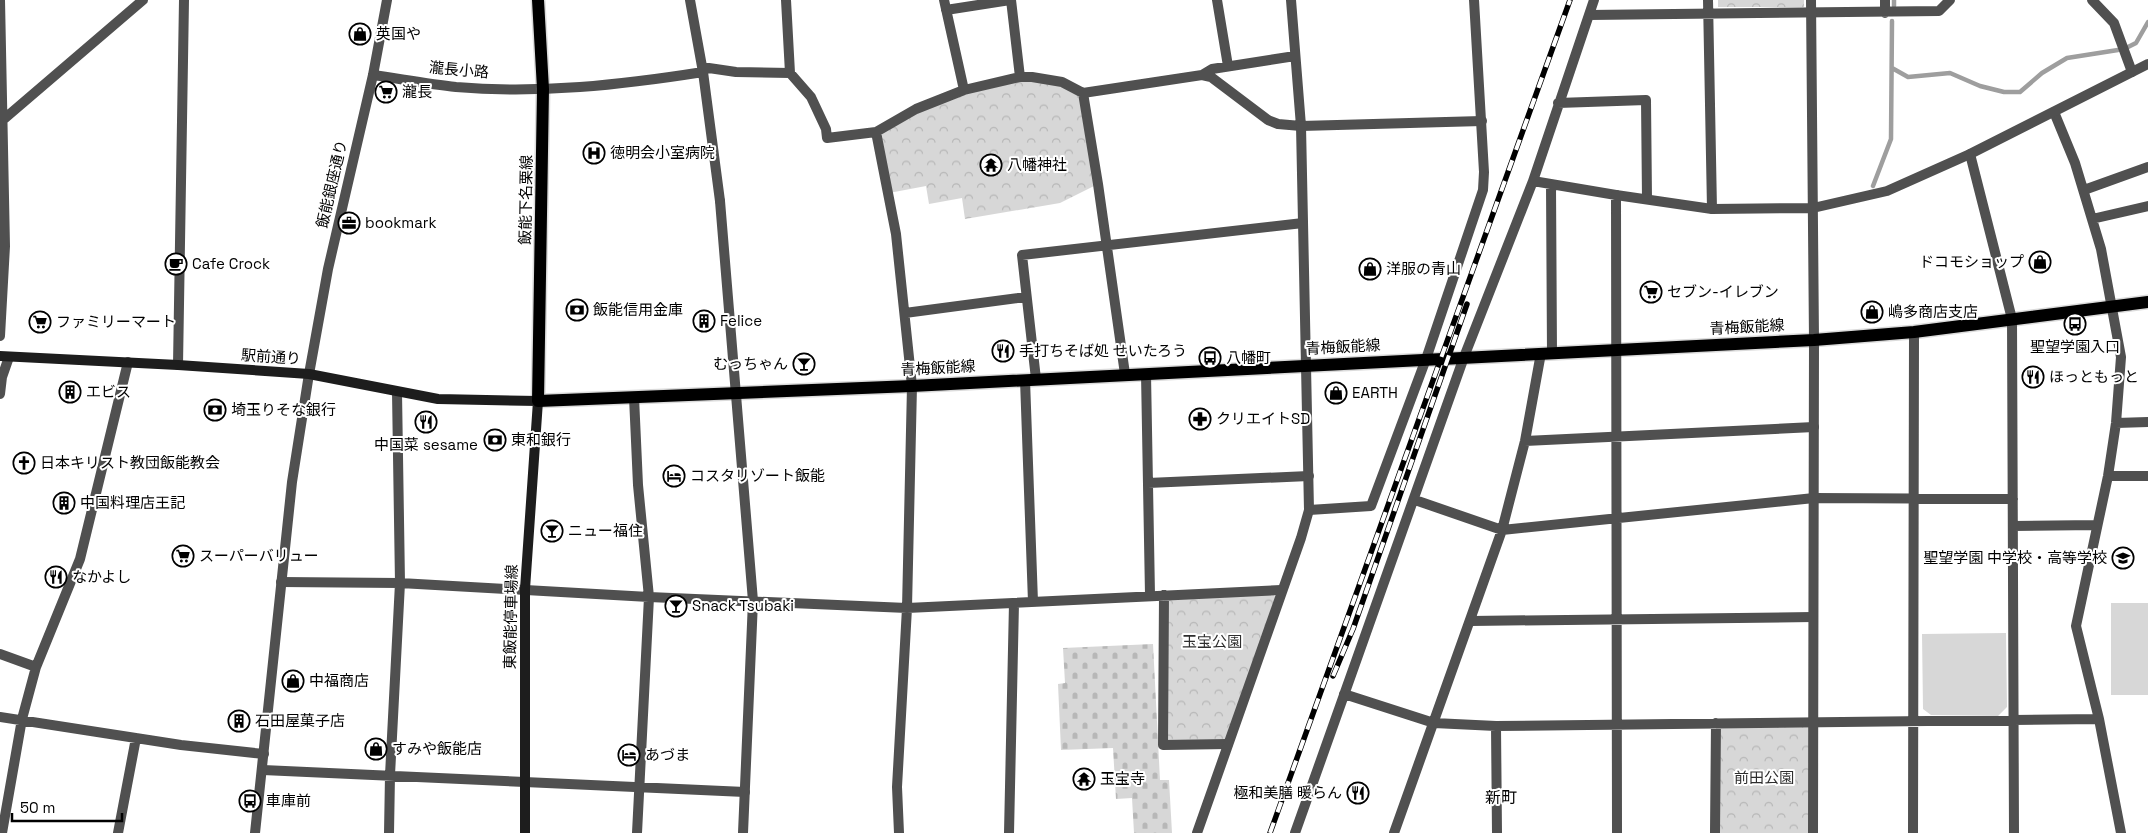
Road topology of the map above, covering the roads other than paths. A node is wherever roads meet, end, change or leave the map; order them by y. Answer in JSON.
{"nodes":[{"id":1,"x":0,"y":0,"type":"edge"},
{"id":2,"x":143,"y":0,"type":"edge"},
{"id":3,"x":184,"y":0,"type":"edge"},
{"id":4,"x":387,"y":0,"type":"edge"},
{"id":5,"x":538,"y":0,"type":"edge"},
{"id":6,"x":690,"y":0,"type":"edge"},
{"id":7,"x":786,"y":0,"type":"edge"},
{"id":8,"x":1010,"y":0,"type":"edge"},
{"id":9,"x":1217,"y":0,"type":"edge"},
{"id":10,"x":1291,"y":0,"type":"edge"},
{"id":11,"x":1474,"y":0,"type":"edge"},
{"id":12,"x":1594,"y":0,"type":"edge"},
{"id":13,"x":1708,"y":0,"type":"edge"},
{"id":14,"x":1812,"y":0,"type":"edge"},
{"id":15,"x":1885,"y":0,"type":"edge"},
{"id":16,"x":1950,"y":0,"type":"edge"},
{"id":17,"x":2092,"y":0,"type":"edge"},
{"id":18,"x":945,"y":5,"type":"edge"},
{"id":19,"x":1885,"y":13,"type":"junction"},
{"id":20,"x":1708,"y":14,"type":"junction"},
{"id":21,"x":1812,"y":14,"type":"junction"},
{"id":22,"x":1589,"y":15,"type":"junction"},
{"id":23,"x":1295,"y":56,"type":"junction"},
{"id":24,"x":2148,"y":64,"type":"edge"},
{"id":25,"x":1228,"y":66,"type":"junction"},
{"id":26,"x":702,"y":70,"type":"junction"},
{"id":27,"x":2132,"y":72,"type":"junction"},
{"id":28,"x":790,"y":73,"type":"junction"},
{"id":29,"x":373,"y":75,"type":"junction"},
{"id":30,"x":1202,"y":75,"type":"junction"},
{"id":31,"x":1020,"y":77,"type":"junction"},
{"id":32,"x":543,"y":89,"type":"junction"},
{"id":33,"x":964,"y":90,"type":"junction"},
{"id":34,"x":1082,"y":93,"type":"junction"},
{"id":35,"x":1558,"y":103,"type":"junction"},
{"id":36,"x":2054,"y":112,"type":"junction"},
{"id":37,"x":4,"y":119,"type":"junction"},
{"id":38,"x":1482,"y":122,"type":"junction"},
{"id":39,"x":1301,"y":126,"type":"junction"},
{"id":40,"x":876,"y":132,"type":"junction"},
{"id":41,"x":1970,"y":154,"type":"junction"},
{"id":42,"x":2148,"y":167,"type":"edge"},
{"id":43,"x":1533,"y":180,"type":"junction"},
{"id":44,"x":1551,"y":185,"type":"junction"},
{"id":45,"x":2084,"y":190,"type":"junction"},
{"id":46,"x":1616,"y":195,"type":"junction"},
{"id":47,"x":1647,"y":199,"type":"junction"},
{"id":48,"x":2148,"y":206,"type":"edge"},
{"id":49,"x":1813,"y":208,"type":"junction"},
{"id":50,"x":1712,"y":209,"type":"junction"},
{"id":51,"x":2092,"y":219,"type":"junction"},
{"id":52,"x":1303,"y":223,"type":"junction"},
{"id":53,"x":1106,"y":244,"type":"junction"},
{"id":54,"x":1026,"y":297,"type":"junction"},
{"id":55,"x":2148,"y":302,"type":"edge"},
{"id":56,"x":2113,"y":307,"type":"junction"},
{"id":57,"x":905,"y":314,"type":"junction"},
{"id":58,"x":2012,"y":319,"type":"junction"},
{"id":59,"x":1914,"y":332,"type":"junction"},
{"id":60,"x":0,"y":336,"type":"edge"},
{"id":61,"x":1814,"y":340,"type":"junction"},
{"id":62,"x":1618,"y":350,"type":"junction"},
{"id":63,"x":1547,"y":353,"type":"junction"},
{"id":64,"x":5,"y":356,"type":"edge"},
{"id":65,"x":1464,"y":357,"type":"junction"},
{"id":66,"x":1426,"y":359,"type":"junction"},
{"id":67,"x":128,"y":362,"type":"junction"},
{"id":68,"x":178,"y":365,"type":"junction"},
{"id":69,"x":1307,"y":365,"type":"junction"},
{"id":70,"x":310,"y":374,"type":"junction"},
{"id":71,"x":1125,"y":374,"type":"junction"},
{"id":72,"x":1146,"y":374,"type":"junction"},
{"id":73,"x":1031,"y":379,"type":"junction"},
{"id":74,"x":912,"y":386,"type":"junction"},
{"id":75,"x":397,"y":392,"type":"junction"},
{"id":76,"x":737,"y":392,"type":"junction"},
{"id":77,"x":0,"y":394,"type":"edge"},
{"id":78,"x":634,"y":397,"type":"junction"},
{"id":79,"x":538,"y":401,"type":"junction"},
{"id":80,"x":2148,"y":422,"type":"edge"},
{"id":81,"x":2116,"y":423,"type":"junction"},
{"id":82,"x":1814,"y":427,"type":"junction"},
{"id":83,"x":1617,"y":436,"type":"junction"},
{"id":84,"x":1525,"y":441,"type":"junction"},
{"id":85,"x":1309,"y":476,"type":"junction"},
{"id":86,"x":2108,"y":476,"type":"junction"},
{"id":87,"x":2148,"y":476,"type":"edge"},
{"id":88,"x":1148,"y":483,"type":"junction"},
{"id":89,"x":1914,"y":497,"type":"junction"},
{"id":90,"x":1814,"y":498,"type":"junction"},
{"id":91,"x":2013,"y":499,"type":"junction"},
{"id":92,"x":1415,"y":500,"type":"junction"},
{"id":93,"x":1309,"y":510,"type":"junction"},
{"id":94,"x":1617,"y":520,"type":"junction"},
{"id":95,"x":2097,"y":525,"type":"junction"},
{"id":96,"x":2013,"y":526,"type":"junction"},
{"id":97,"x":1502,"y":530,"type":"junction"},
{"id":98,"x":281,"y":582,"type":"junction"},
{"id":99,"x":400,"y":583,"type":"junction"},
{"id":100,"x":525,"y":590,"type":"junction"},
{"id":101,"x":1281,"y":590,"type":"junction"},
{"id":102,"x":1150,"y":595,"type":"junction"},
{"id":103,"x":1164,"y":595,"type":"junction"},
{"id":104,"x":649,"y":597,"type":"junction"},
{"id":105,"x":753,"y":601,"type":"junction"},
{"id":106,"x":1014,"y":602,"type":"junction"},
{"id":107,"x":1033,"y":602,"type":"junction"},
{"id":108,"x":907,"y":608,"type":"junction"},
{"id":109,"x":1813,"y":617,"type":"junction"},
{"id":110,"x":1617,"y":620,"type":"junction"},
{"id":111,"x":1471,"y":621,"type":"junction"},
{"id":112,"x":0,"y":654,"type":"edge"},
{"id":113,"x":36,"y":667,"type":"junction"},
{"id":114,"x":1344,"y":694,"type":"junction"},
{"id":115,"x":0,"y":717,"type":"edge"},
{"id":116,"x":2099,"y":719,"type":"junction"},
{"id":117,"x":22,"y":720,"type":"junction"},
{"id":118,"x":2014,"y":720,"type":"junction"},
{"id":119,"x":1913,"y":721,"type":"junction"},
{"id":120,"x":1813,"y":722,"type":"junction"},
{"id":121,"x":1434,"y":723,"type":"junction"},
{"id":122,"x":1716,"y":723,"type":"junction"},
{"id":123,"x":1616,"y":724,"type":"junction"},
{"id":124,"x":1496,"y":726,"type":"junction"},
{"id":125,"x":136,"y":738,"type":"junction"},
{"id":126,"x":1228,"y":744,"type":"junction"},
{"id":127,"x":264,"y":754,"type":"junction"},
{"id":128,"x":263,"y":770,"type":"junction"},
{"id":129,"x":390,"y":775,"type":"junction"},
{"id":130,"x":526,"y":781,"type":"junction"},
{"id":131,"x":640,"y":787,"type":"junction"},
{"id":132,"x":744,"y":792,"type":"junction"},
{"id":133,"x":2,"y":833,"type":"edge"},
{"id":134,"x":118,"y":833,"type":"edge"},
{"id":135,"x":255,"y":833,"type":"edge"},
{"id":136,"x":389,"y":833,"type":"edge"},
{"id":137,"x":525,"y":833,"type":"edge"},
{"id":138,"x":637,"y":833,"type":"edge"},
{"id":139,"x":743,"y":833,"type":"edge"},
{"id":140,"x":899,"y":833,"type":"edge"},
{"id":141,"x":1009,"y":833,"type":"edge"},
{"id":142,"x":1197,"y":833,"type":"edge"},
{"id":143,"x":1295,"y":833,"type":"edge"},
{"id":144,"x":1394,"y":833,"type":"edge"},
{"id":145,"x":1497,"y":833,"type":"edge"},
{"id":146,"x":1617,"y":833,"type":"edge"},
{"id":147,"x":1715,"y":833,"type":"edge"},
{"id":148,"x":1813,"y":833,"type":"edge"},
{"id":149,"x":1913,"y":833,"type":"edge"},
{"id":150,"x":2014,"y":833,"type":"edge"},
{"id":151,"x":2121,"y":833,"type":"edge"}],
"edges":[{"from":1,"to":37,"type":"street"},
{"from":2,"to":37,"type":"street"},
{"from":3,"to":68,"type":"street"},
{"from":4,"to":29,"type":"street","name":"飯能銀座通り"},
{"from":5,"to":32,"type":"main road","name":"飯能下名栗線"},
{"from":6,"to":26,"type":"street"},
{"from":7,"to":28,"type":"street"},
{"from":8,"to":18,"type":"street"},
{"from":8,"to":31,"type":"street"},
{"from":9,"to":25,"type":"street"},
{"from":10,"to":23,"type":"street"},
{"from":11,"to":38,"type":"street"},
{"from":12,"to":22,"type":"street"},
{"from":13,"to":20,"type":"street"},
{"from":14,"to":21,"type":"street"},
{"from":15,"to":19,"type":"street"},
{"from":16,"to":19,"type":"street"},
{"from":17,"to":27,"type":"street"},
{"from":18,"to":33,"type":"street"},
{"from":19,"to":21,"type":"street"},
{"from":20,"to":21,"type":"street"},
{"from":20,"to":22,"type":"street"},
{"from":20,"to":50,"type":"street"},
{"from":21,"to":49,"type":"street"},
{"from":22,"to":35,"type":"street"},
{"from":23,"to":25,"type":"street"},
{"from":23,"to":39,"type":"street"},
{"from":24,"to":27,"type":"street"},
{"from":25,"to":30,"type":"street"},
{"from":26,"to":28,"type":"street","name":"瀧長小路"},
{"from":26,"to":32,"type":"street","name":"瀧長小路"},
{"from":26,"to":76,"type":"street"},
{"from":27,"to":36,"type":"street"},
{"from":28,"to":40,"type":"street"},
{"from":29,"to":32,"type":"street","name":"瀧長小路"},
{"from":29,"to":70,"type":"street","name":"飯能銀座通り"},
{"from":30,"to":34,"type":"street"},
{"from":30,"to":39,"type":"street"},
{"from":31,"to":33,"type":"street"},
{"from":31,"to":34,"type":"street"},
{"from":32,"to":79,"type":"main road","name":"飯能下名栗線"},
{"from":33,"to":40,"type":"street"},
{"from":34,"to":53,"type":"street"},
{"from":35,"to":43,"type":"street"},
{"from":35,"to":47,"type":"street"},
{"from":36,"to":41,"type":"street"},
{"from":36,"to":45,"type":"street"},
{"from":37,"to":60,"type":"street"},
{"from":38,"to":39,"type":"street"},
{"from":38,"to":66,"type":"street"},
{"from":39,"to":52,"type":"street"},
{"from":40,"to":57,"type":"street"},
{"from":41,"to":49,"type":"street"},
{"from":41,"to":58,"type":"street"},
{"from":42,"to":45,"type":"street"},
{"from":43,"to":44,"type":"street"},
{"from":43,"to":65,"type":"street"},
{"from":44,"to":46,"type":"street"},
{"from":44,"to":63,"type":"street"},
{"from":45,"to":51,"type":"street"},
{"from":46,"to":47,"type":"street"},
{"from":46,"to":62,"type":"street"},
{"from":47,"to":50,"type":"street"},
{"from":48,"to":51,"type":"street"},
{"from":49,"to":50,"type":"street"},
{"from":49,"to":61,"type":"street"},
{"from":51,"to":56,"type":"street"},
{"from":52,"to":53,"type":"street"},
{"from":52,"to":69,"type":"street"},
{"from":53,"to":54,"type":"street"},
{"from":53,"to":71,"type":"street"},
{"from":54,"to":57,"type":"street"},
{"from":54,"to":73,"type":"street"},
{"from":55,"to":56,"type":"main road","name":"青梅飯能線"},
{"from":56,"to":58,"type":"main road","name":"青梅飯能線"},
{"from":56,"to":81,"type":"street"},
{"from":57,"to":74,"type":"street"},
{"from":58,"to":59,"type":"main road","name":"青梅飯能線"},
{"from":58,"to":91,"type":"street"},
{"from":59,"to":61,"type":"main road","name":"青梅飯能線"},
{"from":59,"to":89,"type":"street"},
{"from":61,"to":62,"type":"main road","name":"青梅飯能線"},
{"from":61,"to":82,"type":"street"},
{"from":62,"to":63,"type":"main road","name":"青梅飯能線"},
{"from":62,"to":83,"type":"street"},
{"from":63,"to":65,"type":"main road","name":"青梅飯能線"},
{"from":63,"to":84,"type":"street"},
{"from":64,"to":67,"type":"main road","name":"駅前通り"},
{"from":64,"to":77,"type":"street"},
{"from":65,"to":66,"type":"main road","name":"青梅飯能線"},
{"from":65,"to":92,"type":"street"},
{"from":66,"to":69,"type":"main road","name":"青梅飯能線"},
{"from":66,"to":93,"type":"street"},
{"from":67,"to":68,"type":"main road","name":"駅前通り"},
{"from":67,"to":113,"type":"street"},
{"from":68,"to":70,"type":"main road","name":"駅前通り"},
{"from":69,"to":72,"type":"main road","name":"青梅飯能線"},
{"from":69,"to":85,"type":"street"},
{"from":70,"to":75,"type":"main road","name":"駅前通り"},
{"from":70,"to":98,"type":"street","name":"飯能銀座通り"},
{"from":71,"to":72,"type":"main road","name":"青梅飯能線"},
{"from":71,"to":73,"type":"main road","name":"青梅飯能線"},
{"from":72,"to":88,"type":"street"},
{"from":73,"to":74,"type":"main road","name":"青梅飯能線"},
{"from":73,"to":107,"type":"street"},
{"from":74,"to":76,"type":"main road","name":"青梅飯能線"},
{"from":74,"to":108,"type":"street"},
{"from":75,"to":79,"type":"main road","name":"駅前通り"},
{"from":75,"to":99,"type":"street"},
{"from":76,"to":78,"type":"main road","name":"青梅飯能線"},
{"from":76,"to":105,"type":"street"},
{"from":78,"to":79,"type":"main road","name":"青梅飯能線"},
{"from":78,"to":104,"type":"street"},
{"from":79,"to":100,"type":"main road","name":"東飯能停車場線"},
{"from":80,"to":81,"type":"street"},
{"from":81,"to":86,"type":"street"},
{"from":82,"to":83,"type":"street"},
{"from":82,"to":90,"type":"street"},
{"from":83,"to":84,"type":"street"},
{"from":83,"to":94,"type":"street"},
{"from":84,"to":97,"type":"street"},
{"from":85,"to":88,"type":"street"},
{"from":85,"to":93,"type":"street"},
{"from":86,"to":87,"type":"street"},
{"from":86,"to":95,"type":"street"},
{"from":88,"to":102,"type":"street"},
{"from":89,"to":90,"type":"street"},
{"from":89,"to":91,"type":"street"},
{"from":89,"to":119,"type":"street"},
{"from":90,"to":94,"type":"street"},
{"from":90,"to":109,"type":"street"},
{"from":91,"to":96,"type":"street"},
{"from":92,"to":97,"type":"street"},
{"from":92,"to":114,"type":"street"},
{"from":93,"to":101,"type":"street"},
{"from":94,"to":97,"type":"street"},
{"from":94,"to":110,"type":"street"},
{"from":95,"to":96,"type":"street"},
{"from":95,"to":116,"type":"street"},
{"from":96,"to":118,"type":"street"},
{"from":97,"to":111,"type":"street"},
{"from":98,"to":99,"type":"street"},
{"from":98,"to":127,"type":"street","name":"飯能銀座通り"},
{"from":99,"to":100,"type":"street"},
{"from":99,"to":129,"type":"street"},
{"from":100,"to":104,"type":"street"},
{"from":100,"to":130,"type":"main road","name":"東飯能停車場線"},
{"from":101,"to":103,"type":"street"},
{"from":101,"to":126,"type":"street"},
{"from":102,"to":103,"type":"street"},
{"from":102,"to":107,"type":"street"},
{"from":103,"to":126,"type":"street"},
{"from":104,"to":105,"type":"street"},
{"from":104,"to":131,"type":"street"},
{"from":105,"to":108,"type":"street"},
{"from":105,"to":132,"type":"street"},
{"from":106,"to":107,"type":"street"},
{"from":106,"to":108,"type":"street"},
{"from":106,"to":141,"type":"street"},
{"from":108,"to":140,"type":"street"},
{"from":109,"to":110,"type":"street"},
{"from":109,"to":120,"type":"street"},
{"from":110,"to":111,"type":"street"},
{"from":110,"to":123,"type":"street"},
{"from":111,"to":121,"type":"street"},
{"from":112,"to":113,"type":"street"},
{"from":113,"to":117,"type":"street"},
{"from":114,"to":121,"type":"street"},
{"from":114,"to":143,"type":"street"},
{"from":115,"to":117,"type":"street"},
{"from":116,"to":118,"type":"street"},
{"from":116,"to":151,"type":"street"},
{"from":117,"to":125,"type":"street"},
{"from":117,"to":133,"type":"street"},
{"from":118,"to":119,"type":"street"},
{"from":118,"to":150,"type":"street"},
{"from":119,"to":120,"type":"street"},
{"from":119,"to":149,"type":"street"},
{"from":120,"to":122,"type":"street"},
{"from":120,"to":148,"type":"street"},
{"from":121,"to":124,"type":"street"},
{"from":121,"to":144,"type":"street"},
{"from":122,"to":123,"type":"street"},
{"from":122,"to":147,"type":"street"},
{"from":123,"to":124,"type":"street"},
{"from":123,"to":146,"type":"street"},
{"from":124,"to":145,"type":"street"},
{"from":125,"to":127,"type":"street"},
{"from":125,"to":134,"type":"street"},
{"from":126,"to":142,"type":"street"},
{"from":127,"to":128,"type":"street","name":"飯能銀座通り"},
{"from":128,"to":129,"type":"street"},
{"from":128,"to":135,"type":"street","name":"飯能銀座通り"},
{"from":129,"to":130,"type":"street"},
{"from":129,"to":136,"type":"street"},
{"from":130,"to":131,"type":"street"},
{"from":130,"to":137,"type":"main road","name":"東飯能停車場線"},
{"from":131,"to":132,"type":"street"},
{"from":131,"to":138,"type":"street"},
{"from":132,"to":139,"type":"street"}]}
